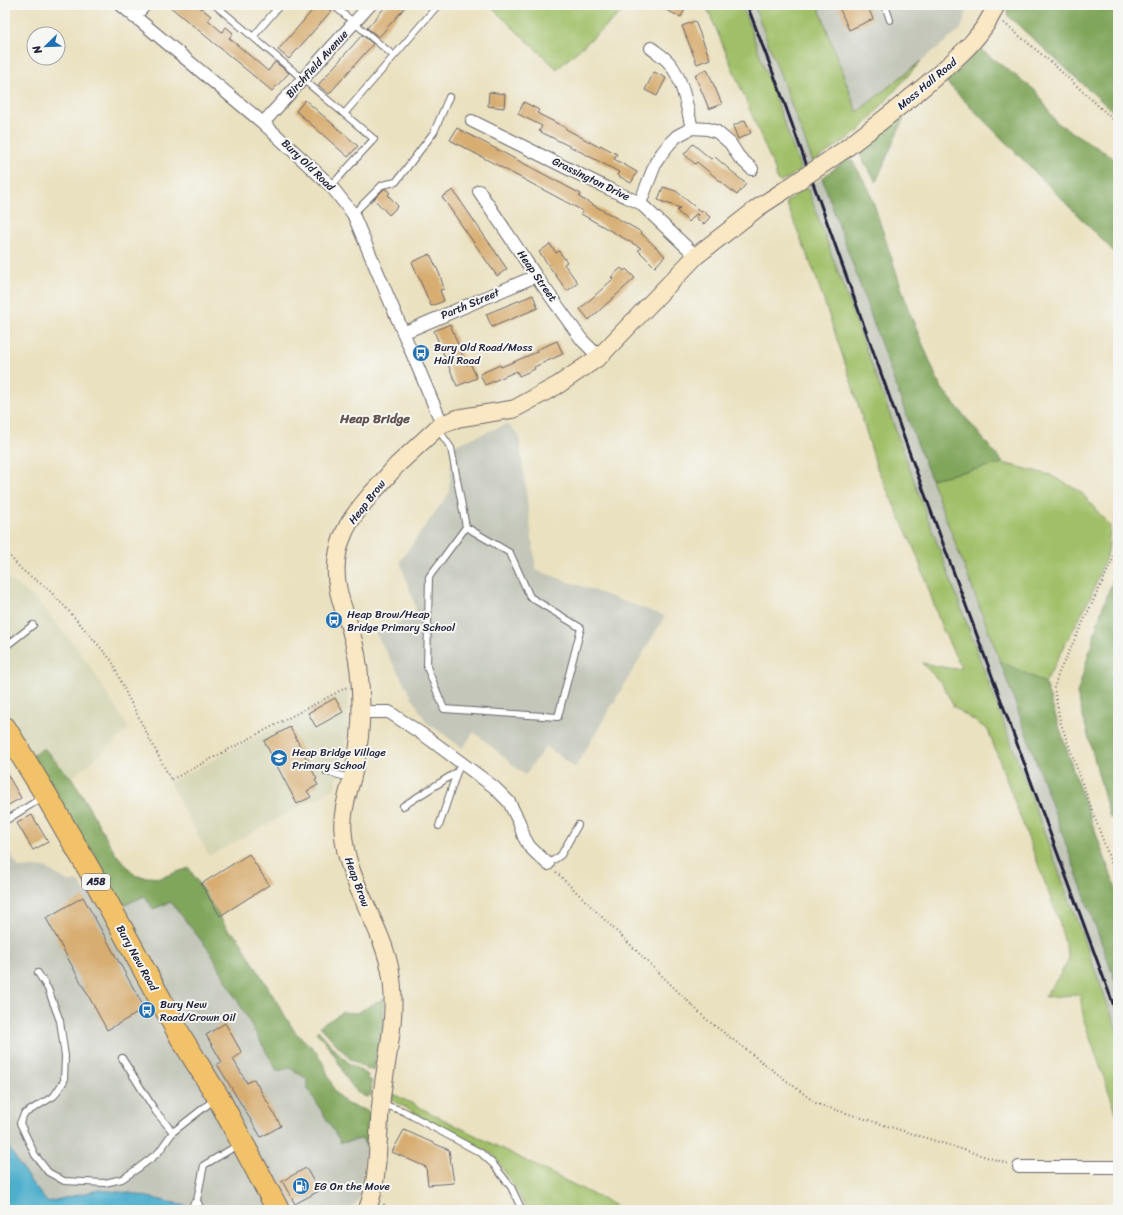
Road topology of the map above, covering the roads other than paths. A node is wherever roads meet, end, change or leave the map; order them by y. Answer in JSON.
{"nodes":[{"id":1,"x":121,"y":5,"type":"edge"},
{"id":2,"x":145,"y":5,"type":"edge"},
{"id":3,"x":215,"y":5,"type":"edge"},
{"id":4,"x":280,"y":5,"type":"edge"},
{"id":5,"x":333,"y":5,"type":"edge"},
{"id":6,"x":370,"y":5,"type":"edge"},
{"id":7,"x":438,"y":5,"type":"edge"},
{"id":8,"x":885,"y":5,"type":"edge"},
{"id":9,"x":994,"y":10,"type":"edge"},
{"id":10,"x":134,"y":17,"type":"junction"},
{"id":11,"x":890,"y":20,"type":"dead end"},
{"id":12,"x":354,"y":23,"type":"junction"},
{"id":13,"x":253,"y":37,"type":"junction"},
{"id":14,"x":651,"y":48,"type":"dead end"},
{"id":15,"x":394,"y":56,"type":"junction"},
{"id":16,"x":303,"y":80,"type":"junction"},
{"id":17,"x":449,"y":97,"type":"dead end"},
{"id":18,"x":344,"y":114,"type":"junction"},
{"id":19,"x":472,"y":121,"type":"dead end"},
{"id":20,"x":263,"y":123,"type":"junction"},
{"id":21,"x":692,"y":128,"type":"junction"},
{"id":22,"x":752,"y":170,"type":"dead end"},
{"id":23,"x":331,"y":186,"type":"junction"},
{"id":24,"x":478,"y":191,"type":"dead end"},
{"id":25,"x":640,"y":203,"type":"junction"},
{"id":26,"x":353,"y":214,"type":"junction"},
{"id":27,"x":696,"y":256,"type":"junction"},
{"id":28,"x":536,"y":276,"type":"junction"},
{"id":29,"x":404,"y":333,"type":"junction"},
{"id":30,"x":599,"y":357,"type":"junction"},
{"id":31,"x":440,"y":426,"type":"junction"},
{"id":32,"x":466,"y":527,"type":"junction"},
{"id":33,"x":33,"y":625,"type":"dead end"},
{"id":34,"x":5,"y":647,"type":"edge"},
{"id":35,"x":361,"y":712,"type":"junction"},
{"id":36,"x":5,"y":728,"type":"edge"},
{"id":37,"x":460,"y":768,"type":"junction"},
{"id":38,"x":327,"y":772,"type":"dead end"},
{"id":39,"x":352,"y":778,"type":"junction"},
{"id":40,"x":46,"y":795,"type":"junction"},
{"id":41,"x":403,"y":806,"type":"dead end"},
{"id":42,"x":5,"y":821,"type":"edge"},
{"id":43,"x":439,"y":826,"type":"dead end"},
{"id":44,"x":578,"y":826,"type":"dead end"},
{"id":45,"x":548,"y":864,"type":"joint"},
{"id":46,"x":38,"y":973,"type":"dead end"},
{"id":47,"x":122,"y":1058,"type":"dead end"},
{"id":48,"x":218,"y":1097,"type":"junction"},
{"id":49,"x":380,"y":1103,"type":"junction"},
{"id":50,"x":173,"y":1132,"type":"junction"},
{"id":51,"x":243,"y":1142,"type":"junction"},
{"id":52,"x":1019,"y":1167,"type":"road end"},
{"id":53,"x":1118,"y":1167,"type":"edge"},
{"id":54,"x":196,"y":1208,"type":"edge"},
{"id":55,"x":278,"y":1210,"type":"edge"},
{"id":56,"x":367,"y":1210,"type":"edge"},
{"id":57,"x":522,"y":1210,"type":"edge"}],
"edges":[{"from":1,"to":10,"type":"street","name":"Bury Old Road"},
{"from":2,"to":10,"type":"street"},
{"from":3,"to":13,"type":"lane"},
{"from":4,"to":13,"type":"lane"},
{"from":5,"to":12,"type":"lane"},
{"from":6,"to":12,"type":"street","name":"Birchfield Avenue"},
{"from":7,"to":15,"type":"lane"},
{"from":8,"to":11,"type":"lane"},
{"from":9,"to":27,"type":"street","name":"Moss Hall Road","bridge":true},
{"from":10,"to":20,"type":"street","name":"Bury Old Road"},
{"from":12,"to":15,"type":"lane"},
{"from":12,"to":16,"type":"street","name":"Birchfield Avenue"},
{"from":13,"to":16,"type":"lane"},
{"from":14,"to":21,"type":"street"},
{"from":15,"to":18,"type":"lane"},
{"from":16,"to":18,"type":"lane"},
{"from":16,"to":20,"type":"street","name":"Birchfield Avenue"},
{"from":17,"to":26,"type":"lane"},
{"from":18,"to":23,"type":"lane"},
{"from":19,"to":25,"type":"street","name":"Grassington Drive"},
{"from":20,"to":23,"type":"street","name":"Bury Old Road"},
{"from":21,"to":22,"type":"street"},
{"from":21,"to":25,"type":"street"},
{"from":23,"to":26,"type":"street","name":"Bury Old Road"},
{"from":24,"to":28,"type":"street","name":"Heap Street"},
{"from":25,"to":27,"type":"street","name":"Grassington Drive"},
{"from":26,"to":29,"type":"street","name":"Bury Old Road"},
{"from":27,"to":30,"type":"street","name":"Moss Hall Road"},
{"from":28,"to":29,"type":"street","name":"Parth Street"},
{"from":28,"to":30,"type":"street","name":"Heap Street"},
{"from":29,"to":31,"type":"street","name":"Bury Old Road"},
{"from":30,"to":31,"type":"street","name":"Moss Hall Road"},
{"from":31,"to":32,"type":"lane"},
{"from":31,"to":35,"type":"street","name":"Heap Brow"},
{"from":32,"to":32,"type":"lane"},
{"from":33,"to":34,"type":"lane"},
{"from":35,"to":37,"type":"street"},
{"from":35,"to":39,"type":"street","name":"Heap Brow"},
{"from":36,"to":40,"type":"highway","name":"Bury New Road","number":"A58"},
{"from":37,"to":41,"type":"lane"},
{"from":37,"to":43,"type":"lane"},
{"from":37,"to":45,"type":"street"},
{"from":38,"to":39,"type":"lane"},
{"from":39,"to":49,"type":"street","name":"Heap Brow"},
{"from":40,"to":42,"type":"lane"},
{"from":40,"to":48,"type":"highway","name":"Bury New Road","number":"A58"},
{"from":44,"to":45,"type":"lane"},
{"from":46,"to":50,"type":"lane"},
{"from":47,"to":50,"type":"lane"},
{"from":48,"to":50,"type":"lane"},
{"from":48,"to":51,"type":"highway","name":"Bury New Road","number":"A58"},
{"from":49,"to":56,"type":"street","name":"Heap Brow"},
{"from":49,"to":57,"type":"lane"},
{"from":51,"to":54,"type":"lane"},
{"from":51,"to":55,"type":"highway","name":"Bury New Road","number":"A58"},
{"from":52,"to":53,"type":"street"}]}
